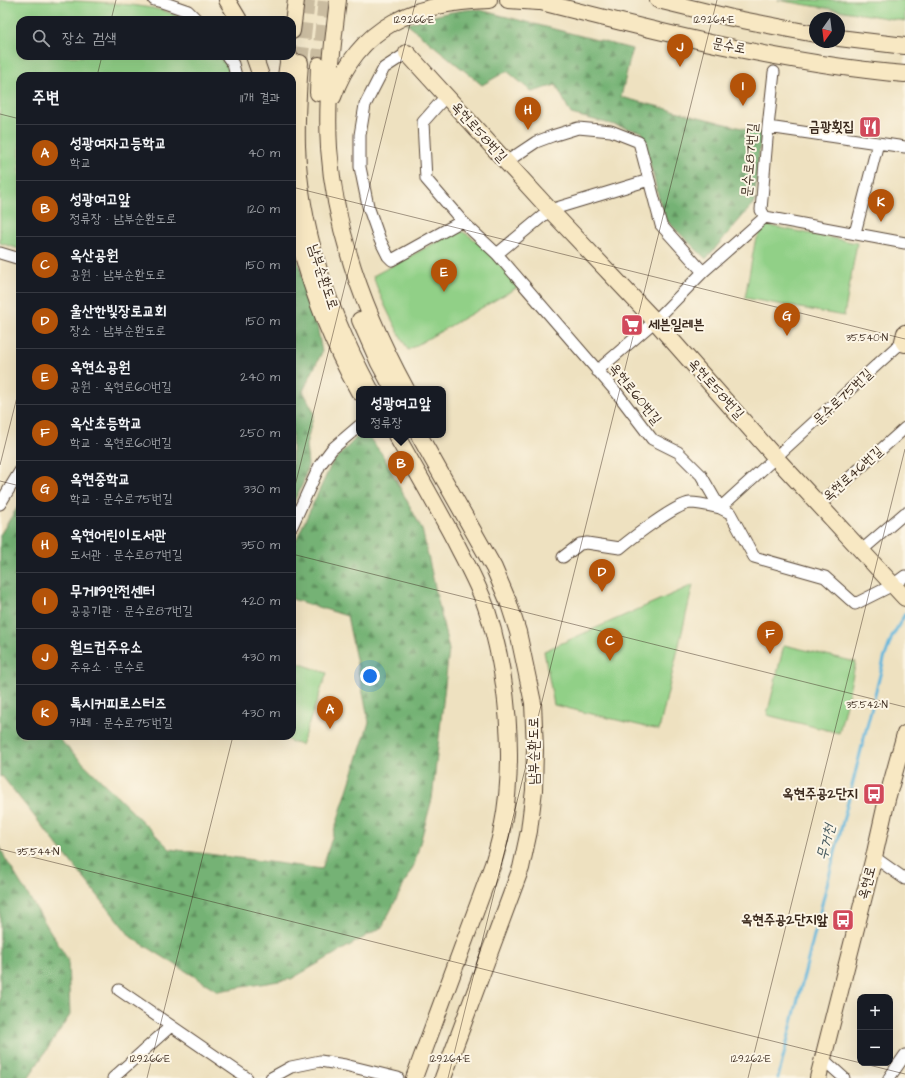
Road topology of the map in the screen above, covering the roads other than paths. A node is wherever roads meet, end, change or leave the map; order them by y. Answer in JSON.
{"nodes":[{"id":1,"x":154,"y":0,"type":"edge"},
{"id":2,"x":227,"y":0,"type":"edge"},
{"id":3,"x":296,"y":0,"type":"edge"},
{"id":4,"x":338,"y":0,"type":"edge"},
{"id":5,"x":489,"y":0,"type":"edge"},
{"id":6,"x":508,"y":0,"type":"edge"},
{"id":7,"x":658,"y":0,"type":"edge"},
{"id":8,"x":536,"y":1,"type":"edge"},
{"id":9,"x":192,"y":16,"type":"edge"},
{"id":10,"x":237,"y":16,"type":"edge"},
{"id":11,"x":294,"y":16,"type":"edge"},
{"id":12,"x":809,"y":33,"type":"edge"},
{"id":13,"x":845,"y":39,"type":"edge"},
{"id":14,"x":905,"y":46,"type":"edge"},
{"id":15,"x":407,"y":53,"type":"joint"},
{"id":16,"x":230,"y":60,"type":"edge"},
{"id":17,"x":255,"y":60,"type":"edge"},
{"id":18,"x":294,"y":60,"type":"edge"},
{"id":19,"x":319,"y":65,"type":"tunnel mouth"},
{"id":20,"x":235,"y":72,"type":"edge"},
{"id":21,"x":260,"y":72,"type":"edge"},
{"id":22,"x":288,"y":72,"type":"edge"},
{"id":23,"x":294,"y":72,"type":"edge"},
{"id":24,"x":774,"y":72,"type":"dead end"},
{"id":25,"x":905,"y":74,"type":"edge"},
{"id":26,"x":446,"y":96,"type":"junction"},
{"id":27,"x":296,"y":110,"type":"edge"},
{"id":28,"x":328,"y":114,"type":"junction"},
{"id":29,"x":768,"y":127,"type":"junction"},
{"id":30,"x":878,"y":142,"type":"junction"},
{"id":31,"x":905,"y":146,"type":"edge"},
{"id":32,"x":506,"y":162,"type":"junction"},
{"id":33,"x":649,"y":180,"type":"junction"},
{"id":34,"x":550,"y":210,"type":"junction"},
{"id":35,"x":765,"y":217,"type":"junction"},
{"id":36,"x":462,"y":221,"type":"junction"},
{"id":37,"x":296,"y":227,"type":"edge"},
{"id":38,"x":855,"y":233,"type":"junction"},
{"id":39,"x":905,"y":243,"type":"edge"},
{"id":40,"x":0,"y":253,"type":"edge"},
{"id":41,"x":497,"y":254,"type":"junction"},
{"id":42,"x":16,"y":258,"type":"edge"},
{"id":43,"x":704,"y":272,"type":"junction"},
{"id":44,"x":655,"y":321,"type":"junction"},
{"id":45,"x":904,"y":339,"type":"edge"},
{"id":46,"x":597,"y":371,"type":"junction"},
{"id":47,"x":356,"y":386,"type":"edge"},
{"id":48,"x":368,"y":386,"type":"edge"},
{"id":49,"x":391,"y":386,"type":"edge"},
{"id":50,"x":404,"y":386,"type":"edge"},
{"id":51,"x":905,"y":428,"type":"edge"},
{"id":52,"x":356,"y":429,"type":"edge"},
{"id":53,"x":386,"y":438,"type":"edge"},
{"id":54,"x":398,"y":438,"type":"edge"},
{"id":55,"x":421,"y":438,"type":"edge"},
{"id":56,"x":433,"y":438,"type":"edge"},
{"id":57,"x":776,"y":458,"type":"junction"},
{"id":58,"x":16,"y":478,"type":"edge"},
{"id":59,"x":0,"y":504,"type":"edge"},
{"id":60,"x":820,"y":504,"type":"junction"},
{"id":61,"x":720,"y":508,"type":"junction"},
{"id":62,"x":905,"y":513,"type":"edge"},
{"id":63,"x":296,"y":517,"type":"edge"},
{"id":64,"x":862,"y":550,"type":"junction"},
{"id":65,"x":563,"y":557,"type":"dead end"},
{"id":66,"x":899,"y":580,"type":"edge"},
{"id":67,"x":905,"y":598,"type":"edge"},
{"id":68,"x":508,"y":601,"type":"junction"},
{"id":69,"x":486,"y":606,"type":"junction"},
{"id":70,"x":905,"y":734,"type":"edge"},
{"id":71,"x":874,"y":857,"type":"junction"},
{"id":72,"x":905,"y":879,"type":"edge"},
{"id":73,"x":119,"y":990,"type":"dead end"},
{"id":74,"x":171,"y":1026,"type":"junction"},
{"id":75,"x":905,"y":1054,"type":"edge"},
{"id":76,"x":422,"y":1056,"type":"junction"},
{"id":77,"x":823,"y":1059,"type":"junction"},
{"id":78,"x":113,"y":1078,"type":"edge"},
{"id":79,"x":247,"y":1078,"type":"edge"},
{"id":80,"x":271,"y":1078,"type":"edge"},
{"id":81,"x":398,"y":1078,"type":"edge"},
{"id":82,"x":414,"y":1078,"type":"edge"},
{"id":83,"x":427,"y":1078,"type":"edge"},
{"id":84,"x":443,"y":1078,"type":"edge"},
{"id":85,"x":818,"y":1078,"type":"edge"},
{"id":86,"x":844,"y":1078,"type":"edge"},
{"id":87,"x":889,"y":1078,"type":"edge"}],
"edges":[{"from":1,"to":9,"type":"street"},
{"from":2,"to":10,"type":"main road"},
{"from":3,"to":11,"type":"main road"},
{"from":4,"to":28,"type":"main road"},
{"from":5,"to":28,"type":"main road"},
{"from":6,"to":8,"type":"main road","name":"문수로"},
{"from":7,"to":12,"type":"main road","name":"문수로"},
{"from":8,"to":25,"type":"main road","name":"문수로"},
{"from":13,"to":14,"type":"main road"},
{"from":15,"to":26,"type":"main road","name":"옥현로58번길"},
{"from":15,"to":36,"type":"street"},
{"from":16,"to":20,"type":"street"},
{"from":17,"to":21,"type":"main road"},
{"from":18,"to":22,"type":"main road"},
{"from":18,"to":23,"type":"main road","name":"남부순환도로"},
{"from":19,"to":49,"type":"main road","name":"남부순환도로"},
{"from":24,"to":29,"type":"street","name":"문수로87번길"},
{"from":26,"to":32,"type":"main road","name":"옥현로58번길"},
{"from":26,"to":36,"type":"street","name":"옥현로60번길"},
{"from":27,"to":48,"type":"main road","name":"남부순환도로"},
{"from":28,"to":50,"type":"main road"},
{"from":29,"to":30,"type":"street"},
{"from":29,"to":35,"type":"street","name":"문수로87번길"},
{"from":30,"to":31,"type":"street"},
{"from":30,"to":38,"type":"street"},
{"from":32,"to":33,"type":"street"},
{"from":32,"to":34,"type":"main road","name":"옥현로58번길"},
{"from":33,"to":34,"type":"street"},
{"from":33,"to":43,"type":"street"},
{"from":34,"to":41,"type":"street"},
{"from":34,"to":44,"type":"main road","name":"옥현로58번길"},
{"from":35,"to":38,"type":"street"},
{"from":35,"to":43,"type":"street"},
{"from":36,"to":41,"type":"street","name":"옥현로60번길"},
{"from":37,"to":47,"type":"main road"},
{"from":38,"to":39,"type":"street"},
{"from":40,"to":42,"type":"street"},
{"from":41,"to":46,"type":"street","name":"옥현로60번길"},
{"from":43,"to":44,"type":"street"},
{"from":44,"to":46,"type":"street"},
{"from":44,"to":57,"type":"main road","name":"옥현로58번길"},
{"from":45,"to":57,"type":"street","name":"문수로75번길"},
{"from":46,"to":61,"type":"street","name":"옥현로60번길"},
{"from":51,"to":60,"type":"street","name":"옥현로46번길"},
{"from":52,"to":63,"type":"street"},
{"from":53,"to":69,"type":"main road"},
{"from":54,"to":69,"type":"main road","name":"남부순환도로"},
{"from":55,"to":68,"type":"main road","name":"남부순환도로"},
{"from":56,"to":68,"type":"main road"},
{"from":57,"to":60,"type":"main road","name":"옥현로58번길"},
{"from":57,"to":61,"type":"street"},
{"from":58,"to":59,"type":"street"},
{"from":60,"to":64,"type":"main road","name":"옥현로58번길"},
{"from":61,"to":65,"type":"street"},
{"from":61,"to":66,"type":"street","name":"옥현로60번길"},
{"from":62,"to":64,"type":"street"},
{"from":64,"to":66,"type":"main road","name":"옥현로58번길"},
{"from":66,"to":67,"type":"main road","name":"옥현로58번길"},
{"from":68,"to":84,"type":"main road","name":"남부순환도로"},
{"from":69,"to":76,"type":"main road","name":"남부순환도로"},
{"from":70,"to":71,"type":"main road","name":"옥현로"},
{"from":71,"to":72,"type":"street"},
{"from":71,"to":77,"type":"main road","name":"옥현로"},
{"from":73,"to":74,"type":"street"},
{"from":74,"to":78,"type":"street"},
{"from":74,"to":79,"type":"street"},
{"from":75,"to":87,"type":"street"},
{"from":76,"to":82,"type":"main road","name":"남부순환도로"},
{"from":76,"to":83,"type":"main road"},
{"from":77,"to":85,"type":"main road","name":"옥현로"},
{"from":77,"to":86,"type":"street"},
{"from":80,"to":81,"type":"street"}]}
